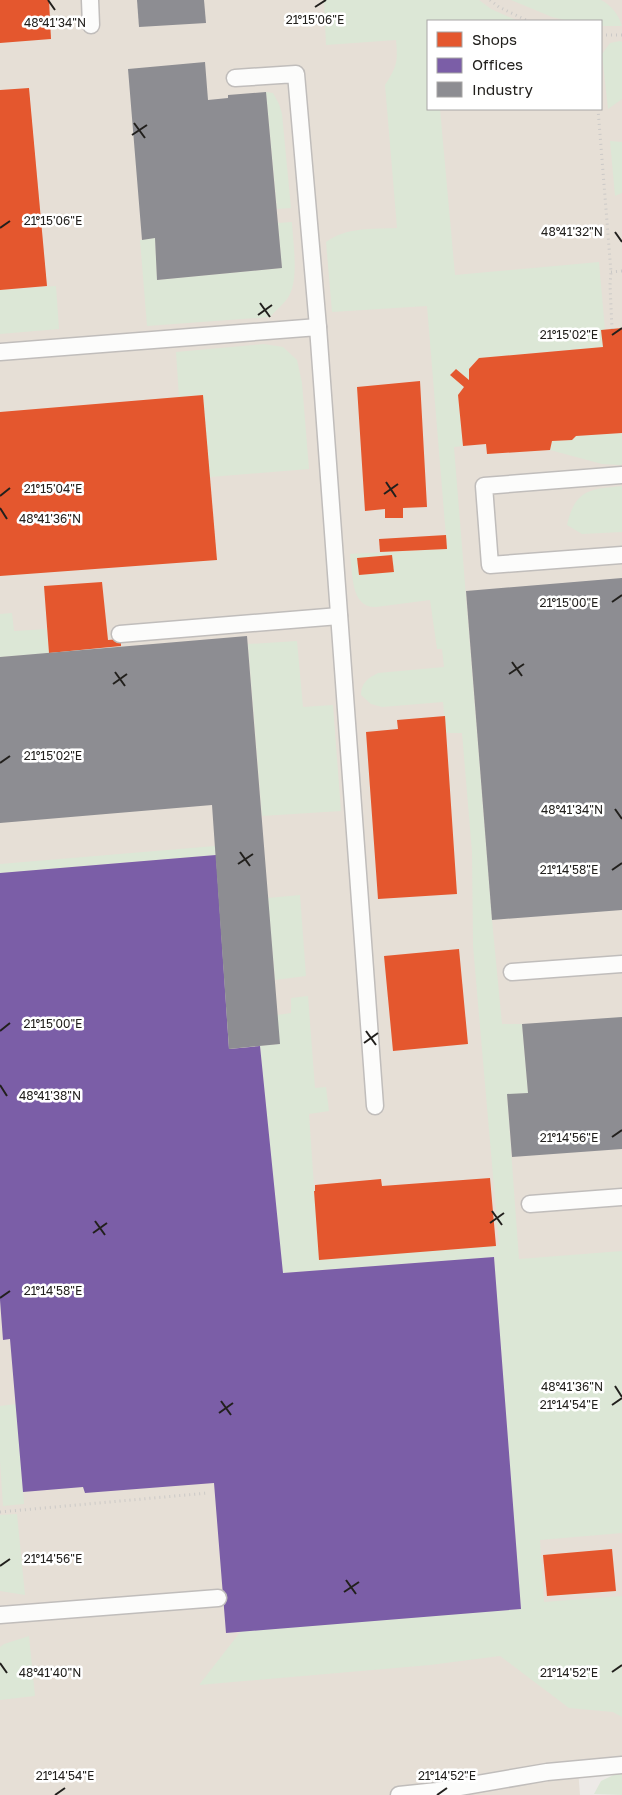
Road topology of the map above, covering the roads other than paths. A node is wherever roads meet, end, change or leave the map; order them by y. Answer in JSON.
{"nodes":[{"id":1,"x":90,"y":0,"type":"edge"},
{"id":2,"x":91,"y":25,"type":"dead end"},
{"id":3,"x":235,"y":78,"type":"dead end"},
{"id":4,"x":318,"y":327,"type":"junction"},
{"id":5,"x":0,"y":352,"type":"edge"},
{"id":6,"x":622,"y":475,"type":"edge"},
{"id":7,"x":622,"y":555,"type":"edge"},
{"id":8,"x":338,"y":616,"type":"junction"},
{"id":9,"x":120,"y":634,"type":"dead end"},
{"id":10,"x":622,"y":964,"type":"edge"},
{"id":11,"x":512,"y":972,"type":"dead end"},
{"id":12,"x":375,"y":1106,"type":"dead end"},
{"id":13,"x":622,"y":1197,"type":"edge"},
{"id":14,"x":530,"y":1204,"type":"dead end"},
{"id":15,"x":218,"y":1598,"type":"dead end"},
{"id":16,"x":0,"y":1615,"type":"edge"},
{"id":17,"x":622,"y":1765,"type":"edge"},
{"id":18,"x":399,"y":1795,"type":"edge"}],
"edges":[{"from":1,"to":2,"type":"lane"},
{"from":3,"to":4,"type":"lane"},
{"from":4,"to":5,"type":"lane"},
{"from":4,"to":8,"type":"lane"},
{"from":6,"to":7,"type":"lane"},
{"from":8,"to":9,"type":"lane"},
{"from":8,"to":12,"type":"lane"},
{"from":10,"to":11,"type":"lane"},
{"from":13,"to":14,"type":"lane"},
{"from":15,"to":16,"type":"lane"},
{"from":17,"to":18,"type":"lane"}]}
